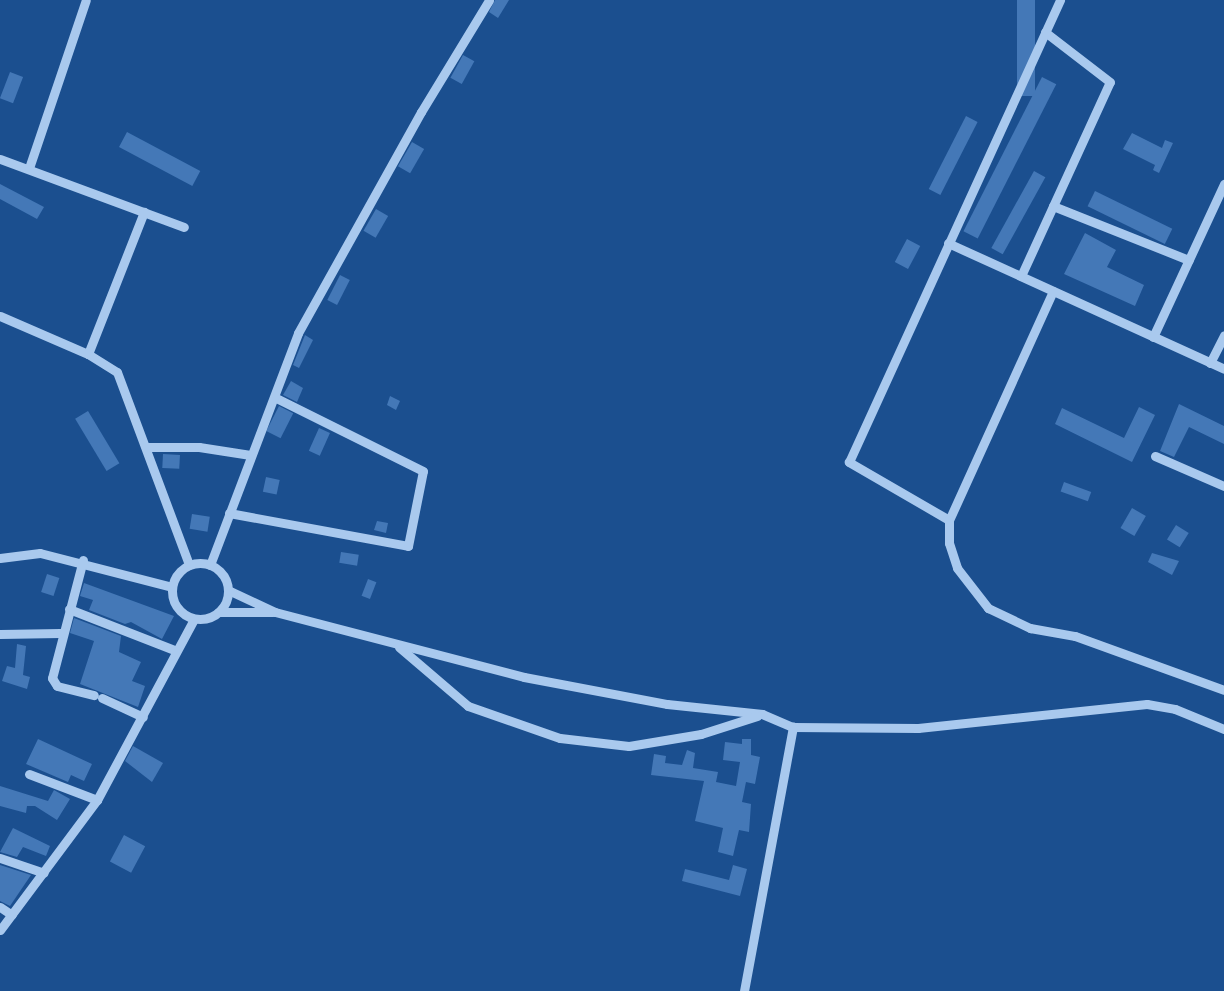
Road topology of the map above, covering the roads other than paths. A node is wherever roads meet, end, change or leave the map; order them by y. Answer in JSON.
{"nodes":[{"id":1,"x":86,"y":0,"type":"edge"},
{"id":2,"x":489,"y":0,"type":"edge"},
{"id":3,"x":1060,"y":0,"type":"edge"},
{"id":4,"x":1045,"y":32,"type":"junction"},
{"id":5,"x":0,"y":160,"type":"edge"},
{"id":6,"x":29,"y":168,"type":"junction"},
{"id":7,"x":1224,"y":184,"type":"edge"},
{"id":8,"x":1053,"y":206,"type":"junction"},
{"id":9,"x":144,"y":212,"type":"junction"},
{"id":10,"x":184,"y":227,"type":"dead end"},
{"id":11,"x":948,"y":243,"type":"junction"},
{"id":12,"x":1189,"y":260,"type":"junction"},
{"id":13,"x":1021,"y":276,"type":"junction"},
{"id":14,"x":1053,"y":291,"type":"junction"},
{"id":15,"x":0,"y":316,"type":"edge"},
{"id":16,"x":1224,"y":335,"type":"edge"},
{"id":17,"x":1153,"y":337,"type":"junction"},
{"id":18,"x":88,"y":354,"type":"junction"},
{"id":19,"x":1210,"y":363,"type":"junction"},
{"id":20,"x":1224,"y":369,"type":"edge"},
{"id":21,"x":276,"y":398,"type":"junction"},
{"id":22,"x":146,"y":447,"type":"junction"},
{"id":23,"x":250,"y":455,"type":"junction"},
{"id":24,"x":1155,"y":456,"type":"dead end"},
{"id":25,"x":1224,"y":486,"type":"edge"},
{"id":26,"x":229,"y":513,"type":"junction"},
{"id":27,"x":949,"y":520,"type":"junction"},
{"id":28,"x":0,"y":558,"type":"edge"},
{"id":29,"x":83,"y":560,"type":"junction"},
{"id":30,"x":189,"y":565,"type":"junction"},
{"id":31,"x":210,"y":565,"type":"junction"},
{"id":32,"x":172,"y":586,"type":"junction"},
{"id":33,"x":228,"y":590,"type":"junction"},
{"id":34,"x":69,"y":609,"type":"junction"},
{"id":35,"x":219,"y":612,"type":"junction"},
{"id":36,"x":275,"y":612,"type":"junction"},
{"id":37,"x":194,"y":619,"type":"junction"},
{"id":38,"x":60,"y":633,"type":"junction"},
{"id":39,"x":0,"y":634,"type":"edge"},
{"id":40,"x":396,"y":645,"type":"junction"},
{"id":41,"x":174,"y":650,"type":"junction"},
{"id":42,"x":1224,"y":690,"type":"edge"},
{"id":43,"x":762,"y":714,"type":"junction"},
{"id":44,"x":143,"y":717,"type":"junction"},
{"id":45,"x":793,"y":727,"type":"junction"},
{"id":46,"x":1224,"y":729,"type":"edge"},
{"id":47,"x":29,"y":774,"type":"dead end"},
{"id":48,"x":97,"y":800,"type":"junction"},
{"id":49,"x":0,"y":858,"type":"edge"},
{"id":50,"x":44,"y":873,"type":"junction"},
{"id":51,"x":0,"y":907,"type":"edge"},
{"id":52,"x":12,"y":915,"type":"junction"},
{"id":53,"x":0,"y":930,"type":"edge"},
{"id":54,"x":744,"y":991,"type":"edge"}],
"edges":[{"from":1,"to":6,"type":"street"},
{"from":2,"to":21,"type":"street"},
{"from":3,"to":4,"type":"street"},
{"from":4,"to":8,"type":"street"},
{"from":4,"to":11,"type":"street"},
{"from":5,"to":6,"type":"street"},
{"from":6,"to":9,"type":"street"},
{"from":7,"to":12,"type":"street"},
{"from":8,"to":12,"type":"street"},
{"from":8,"to":13,"type":"street"},
{"from":9,"to":10,"type":"street"},
{"from":9,"to":18,"type":"street"},
{"from":11,"to":13,"type":"street"},
{"from":11,"to":27,"type":"street"},
{"from":12,"to":17,"type":"street"},
{"from":13,"to":14,"type":"street"},
{"from":14,"to":17,"type":"street"},
{"from":14,"to":27,"type":"street"},
{"from":15,"to":18,"type":"street"},
{"from":16,"to":19,"type":"street"},
{"from":17,"to":19,"type":"street"},
{"from":18,"to":22,"type":"street"},
{"from":19,"to":20,"type":"street"},
{"from":21,"to":23,"type":"street"},
{"from":21,"to":26,"type":"street"},
{"from":22,"to":23,"type":"street"},
{"from":22,"to":30,"type":"street"},
{"from":23,"to":26,"type":"street"},
{"from":24,"to":25,"type":"street"},
{"from":26,"to":31,"type":"street"},
{"from":27,"to":42,"type":"street"},
{"from":28,"to":29,"type":"street"},
{"from":29,"to":32,"type":"street"},
{"from":29,"to":34,"type":"street"},
{"from":30,"to":31,"type":"street"},
{"from":30,"to":32,"type":"street"},
{"from":31,"to":33,"type":"street"},
{"from":32,"to":37,"type":"street"},
{"from":33,"to":35,"type":"street"},
{"from":33,"to":36,"type":"street"},
{"from":34,"to":38,"type":"street"},
{"from":34,"to":41,"type":"street"},
{"from":35,"to":36,"type":"street"},
{"from":35,"to":37,"type":"street"},
{"from":36,"to":40,"type":"street"},
{"from":37,"to":41,"type":"street"},
{"from":38,"to":39,"type":"street"},
{"from":38,"to":44,"type":"street"},
{"from":40,"to":43,"type":"street"},
{"from":40,"to":43,"type":"street"},
{"from":41,"to":44,"type":"street"},
{"from":43,"to":45,"type":"street"},
{"from":44,"to":48,"type":"street"},
{"from":45,"to":46,"type":"street"},
{"from":45,"to":54,"type":"street"},
{"from":47,"to":48,"type":"street"},
{"from":48,"to":50,"type":"street"},
{"from":49,"to":50,"type":"street"},
{"from":50,"to":52,"type":"street"},
{"from":51,"to":52,"type":"street"},
{"from":52,"to":53,"type":"street"}]}
